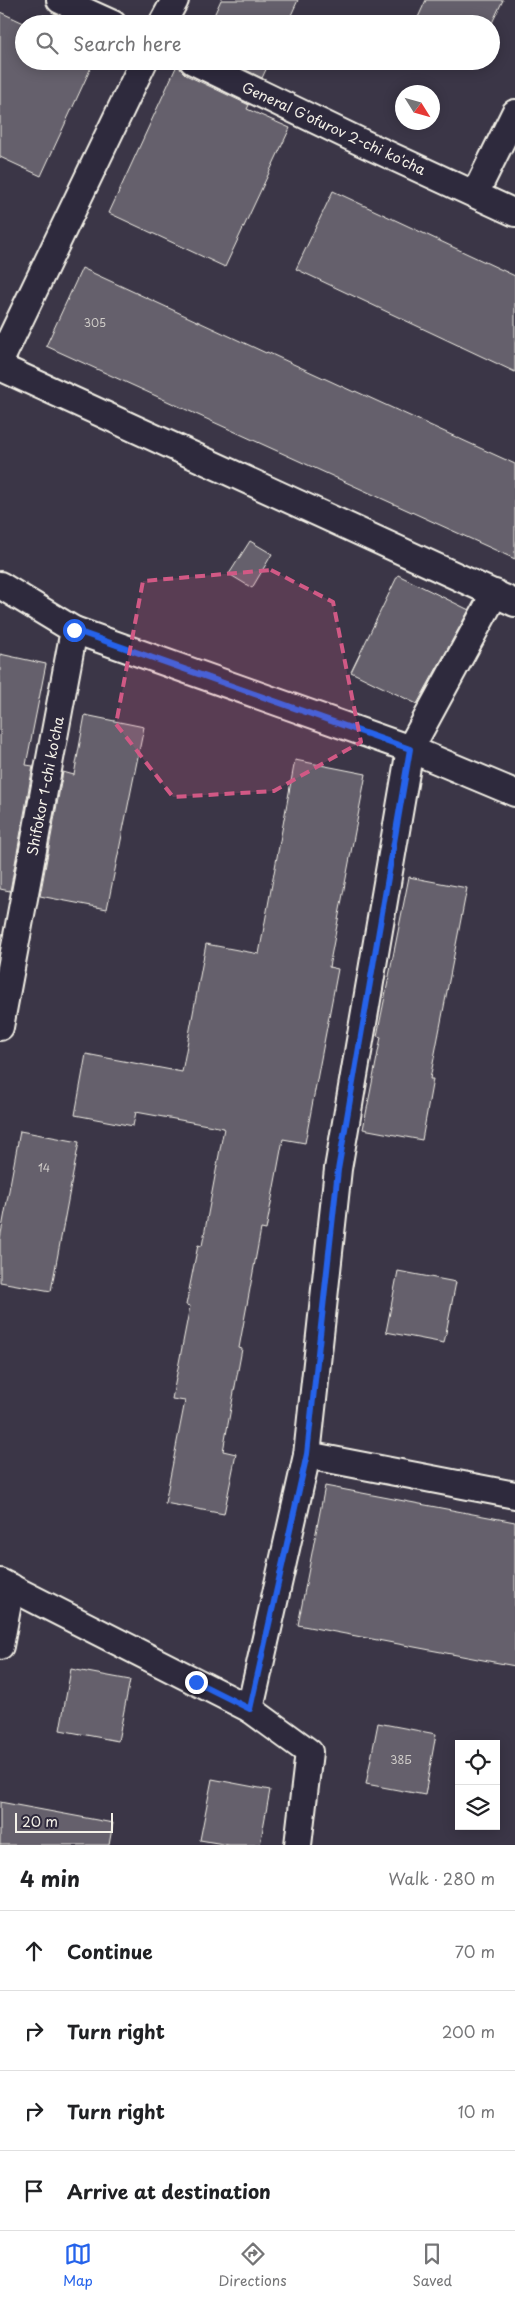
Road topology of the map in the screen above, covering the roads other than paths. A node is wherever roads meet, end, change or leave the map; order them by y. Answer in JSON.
{"nodes":[{"id":1,"x":60,"y":0,"type":"edge"},
{"id":2,"x":175,"y":0,"type":"edge"},
{"id":3,"x":93,"y":15,"type":"edge"},
{"id":4,"x":167,"y":15,"type":"edge"},
{"id":5,"x":140,"y":70,"type":"edge"},
{"id":6,"x":212,"y":70,"type":"edge"},
{"id":7,"x":515,"y":113,"type":"edge"},
{"id":8,"x":475,"y":194,"type":"junction"},
{"id":9,"x":515,"y":213,"type":"edge"},
{"id":10,"x":0,"y":361,"type":"edge"},
{"id":11,"x":0,"y":367,"type":"edge"},
{"id":12,"x":0,"y":585,"type":"edge"},
{"id":13,"x":505,"y":598,"type":"edge"},
{"id":14,"x":74,"y":630,"type":"junction"},
{"id":15,"x":410,"y":749,"type":"junction"},
{"id":16,"x":515,"y":793,"type":"edge"},
{"id":17,"x":0,"y":1026,"type":"edge"},
{"id":18,"x":307,"y":1454,"type":"junction"},
{"id":19,"x":515,"y":1495,"type":"edge"},
{"id":20,"x":6,"y":1584,"type":"edge"},
{"id":21,"x":0,"y":1646,"type":"edge"},
{"id":22,"x":250,"y":1709,"type":"junction"},
{"id":23,"x":298,"y":1845,"type":"edge"}],
"edges":[{"from":1,"to":3,"type":"street"},
{"from":2,"to":4,"type":"street"},
{"from":5,"to":10,"type":"street"},
{"from":6,"to":8,"type":"street","name":"General G'ofurov 2-chi ko'cha"},
{"from":7,"to":8,"type":"street"},
{"from":8,"to":9,"type":"street","name":"General G'ofurov 2-chi ko'cha"},
{"from":11,"to":13,"type":"street"},
{"from":12,"to":14,"type":"street"},
{"from":13,"to":15,"type":"street"},
{"from":14,"to":15,"type":"street"},
{"from":14,"to":17,"type":"street","name":"Shifokor 1-chi ko'cha"},
{"from":15,"to":16,"type":"street"},
{"from":15,"to":18,"type":"street"},
{"from":18,"to":19,"type":"street"},
{"from":18,"to":22,"type":"street"},
{"from":20,"to":21,"type":"street"},
{"from":20,"to":22,"type":"street"},
{"from":22,"to":23,"type":"street"}]}
